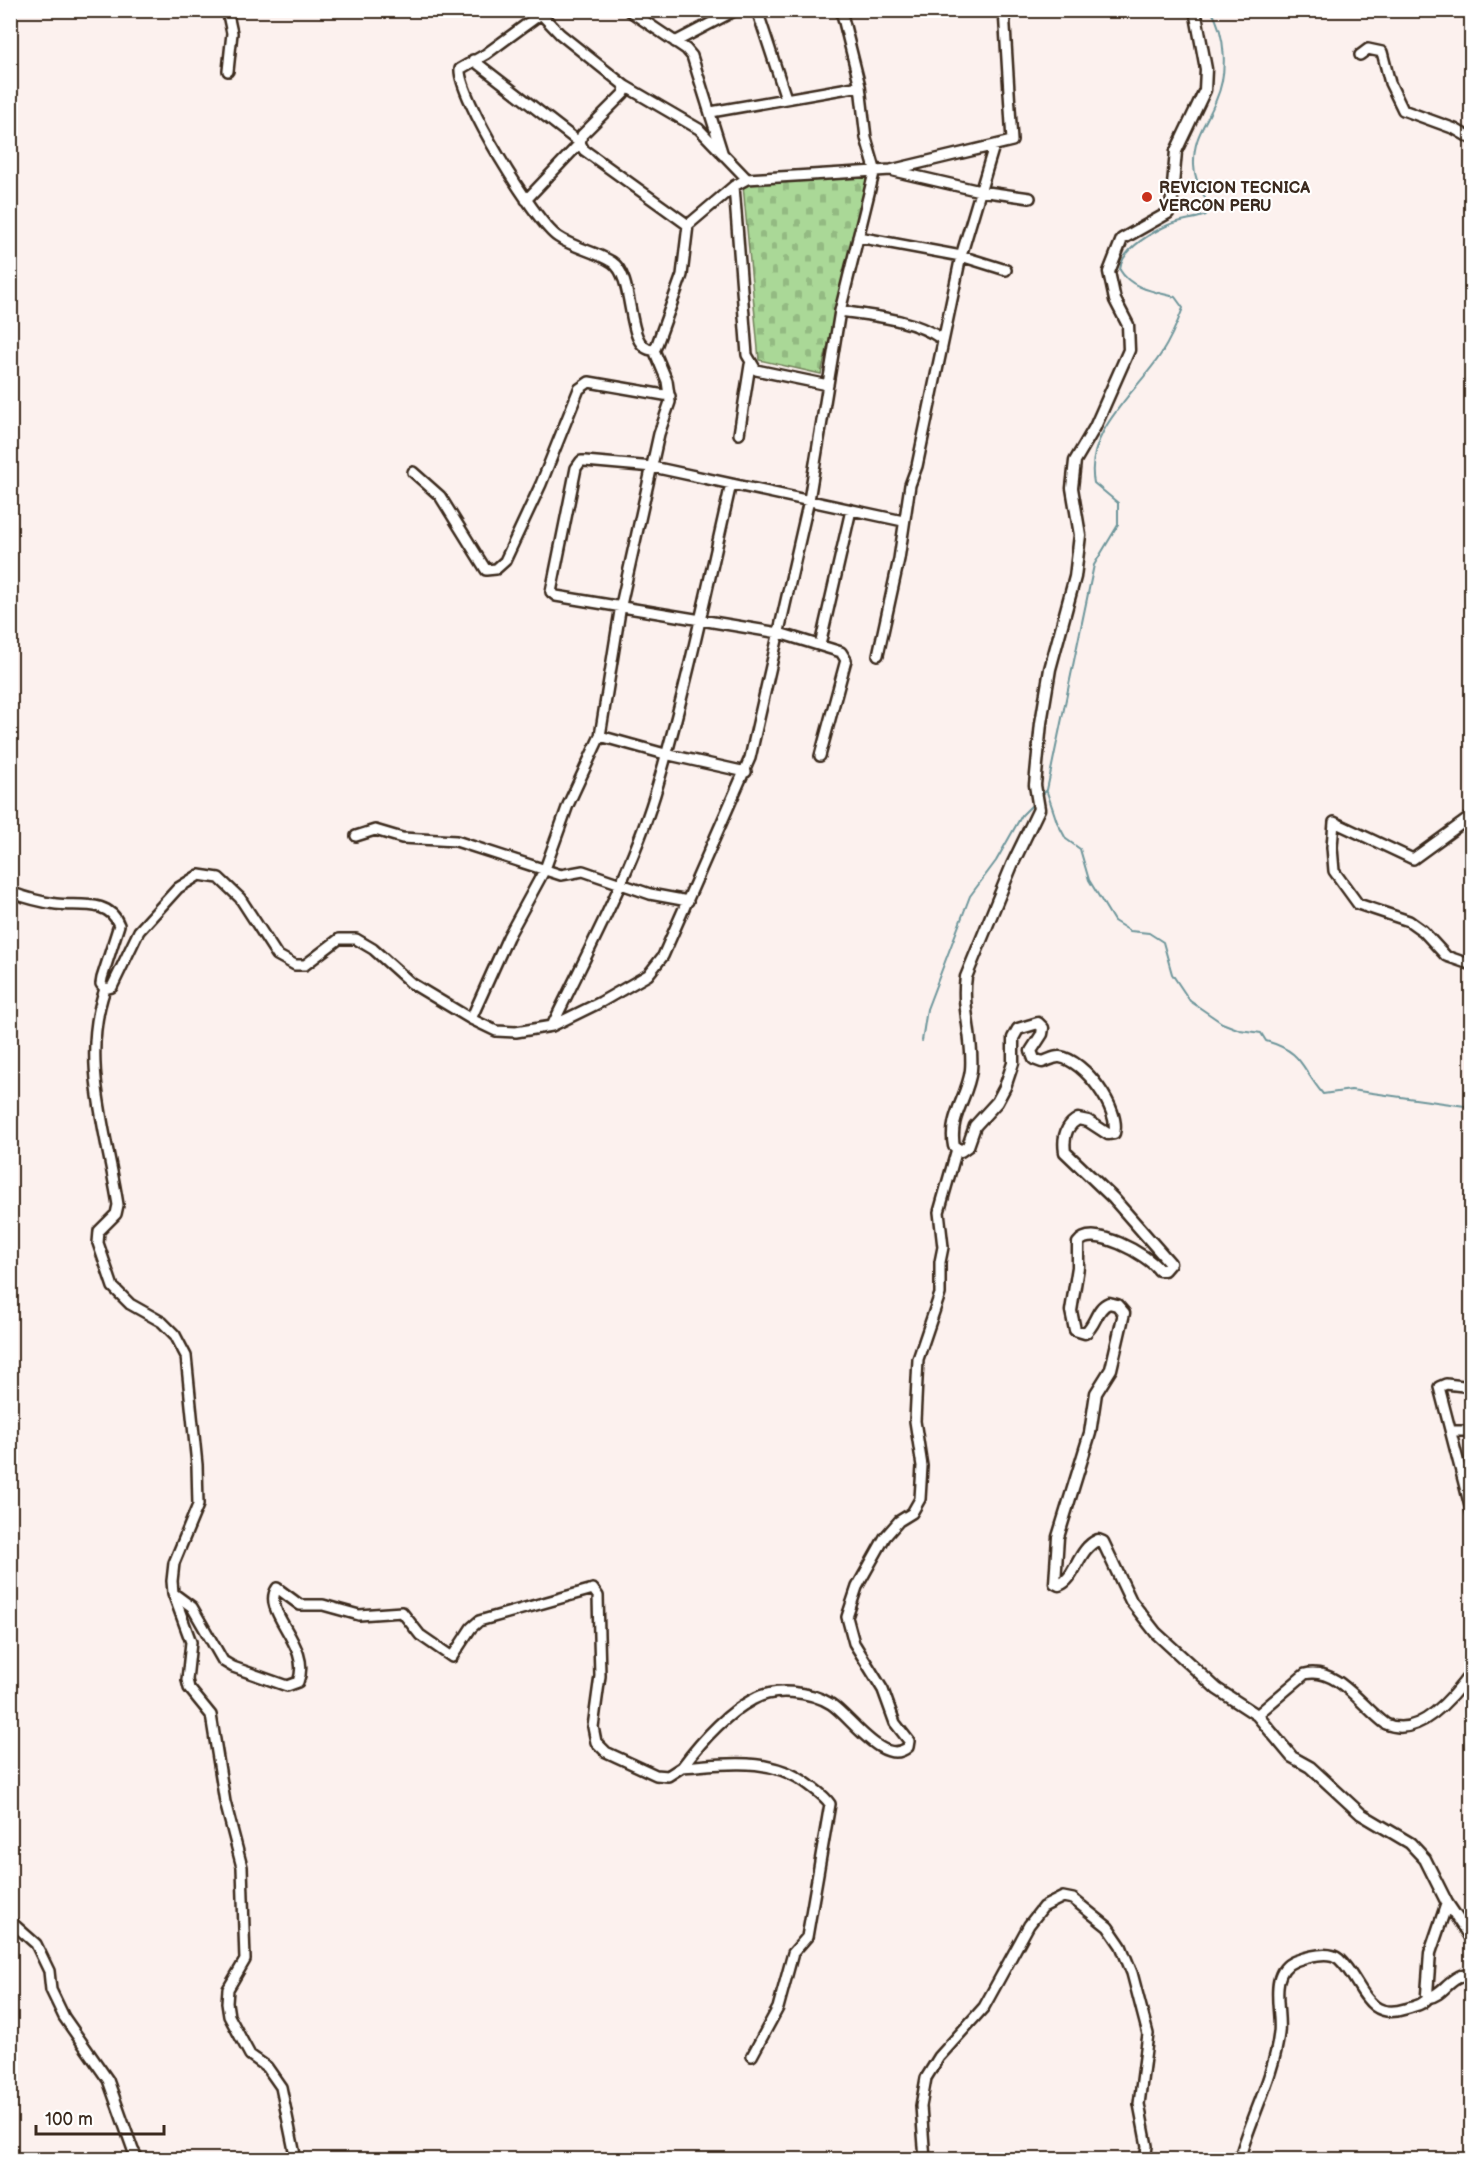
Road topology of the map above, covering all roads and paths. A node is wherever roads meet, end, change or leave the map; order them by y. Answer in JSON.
{"nodes":[{"id":1,"x":227,"y":10,"type":"edge"},
{"id":2,"x":628,"y":10,"type":"edge"},
{"id":3,"x":757,"y":10,"type":"edge"},
{"id":4,"x":841,"y":10,"type":"edge"},
{"id":5,"x":1004,"y":10,"type":"edge"},
{"id":6,"x":1196,"y":10,"type":"edge"},
{"id":7,"x":738,"y":11,"type":"edge"},
{"id":8,"x":541,"y":13,"type":"edge"},
{"id":9,"x":675,"y":42,"type":"junction"},
{"id":10,"x":1360,"y":55,"type":"dead end"},
{"id":11,"x":472,"y":60,"type":"junction"},
{"id":12,"x":228,"y":71,"type":"dead end"},
{"id":13,"x":625,"y":86,"type":"junction"},
{"id":14,"x":860,"y":86,"type":"junction"},
{"id":15,"x":786,"y":98,"type":"junction"},
{"id":16,"x":711,"y":112,"type":"junction"},
{"id":17,"x":1472,"y":139,"type":"edge"},
{"id":18,"x":580,"y":143,"type":"junction"},
{"id":19,"x":994,"y":146,"type":"junction"},
{"id":20,"x":723,"y":154,"type":"junction"},
{"id":21,"x":874,"y":169,"type":"junction"},
{"id":22,"x":891,"y":170,"type":"junction"},
{"id":23,"x":747,"y":179,"type":"junction"},
{"id":24,"x":734,"y":186,"type":"junction"},
{"id":25,"x":980,"y":191,"type":"junction"},
{"id":26,"x":1030,"y":198,"type":"dead end"},
{"id":27,"x":526,"y":200,"type":"junction"},
{"id":28,"x":688,"y":225,"type":"junction"},
{"id":29,"x":858,"y":237,"type":"junction"},
{"id":30,"x":961,"y":256,"type":"junction"},
{"id":31,"x":1006,"y":270,"type":"dead end"},
{"id":32,"x":840,"y":311,"type":"junction"},
{"id":33,"x":942,"y":339,"type":"junction"},
{"id":34,"x":654,"y":350,"type":"junction"},
{"id":35,"x":750,"y":364,"type":"junction"},
{"id":36,"x":828,"y":386,"type":"junction"},
{"id":37,"x":670,"y":396,"type":"junction"},
{"id":38,"x":739,"y":434,"type":"dead end"},
{"id":39,"x":653,"y":467,"type":"junction"},
{"id":40,"x":413,"y":472,"type":"dead end"},
{"id":41,"x":730,"y":484,"type":"junction"},
{"id":42,"x":809,"y":500,"type":"junction"},
{"id":43,"x":851,"y":510,"type":"junction"},
{"id":44,"x":903,"y":521,"type":"junction"},
{"id":45,"x":621,"y":605,"type":"junction"},
{"id":46,"x":700,"y":618,"type":"junction"},
{"id":47,"x":779,"y":633,"type":"junction"},
{"id":48,"x":820,"y":645,"type":"junction"},
{"id":49,"x":878,"y":655,"type":"dead end"},
{"id":50,"x":600,"y":736,"type":"junction"},
{"id":51,"x":665,"y":754,"type":"junction"},
{"id":52,"x":820,"y":756,"type":"dead end"},
{"id":53,"x":746,"y":772,"type":"junction"},
{"id":54,"x":1472,"y":816,"type":"edge"},
{"id":55,"x":356,"y":836,"type":"dead end"},
{"id":56,"x":545,"y":869,"type":"junction"},
{"id":57,"x":620,"y":885,"type":"junction"},
{"id":58,"x":10,"y":892,"type":"edge"},
{"id":59,"x":688,"y":901,"type":"junction"},
{"id":60,"x":1472,"y":965,"type":"edge"},
{"id":61,"x":105,"y":989,"type":"junction"},
{"id":62,"x":471,"y":1019,"type":"junction"},
{"id":63,"x":552,"y":1026,"type":"junction"},
{"id":64,"x":957,"y":1149,"type":"junction"},
{"id":65,"x":1472,"y":1387,"type":"edge"},
{"id":66,"x":1451,"y":1431,"type":"junction"},
{"id":67,"x":1472,"y":1431,"type":"edge"},
{"id":68,"x":1472,"y":1514,"type":"edge"},
{"id":69,"x":173,"y":1593,"type":"junction"},
{"id":70,"x":1472,"y":1671,"type":"edge"},
{"id":71,"x":1257,"y":1715,"type":"junction"},
{"id":72,"x":682,"y":1767,"type":"junction"},
{"id":73,"x":1447,"y":1903,"type":"junction"},
{"id":74,"x":10,"y":1921,"type":"edge"},
{"id":75,"x":1472,"y":1940,"type":"edge"},
{"id":76,"x":1472,"y":1973,"type":"edge"},
{"id":77,"x":1429,"y":1997,"type":"junction"},
{"id":78,"x":752,"y":2056,"type":"dead end"},
{"id":79,"x":140,"y":2160,"type":"edge"},
{"id":80,"x":296,"y":2160,"type":"edge"},
{"id":81,"x":925,"y":2160,"type":"edge"},
{"id":82,"x":1145,"y":2160,"type":"edge"},
{"id":83,"x":1239,"y":2160,"type":"edge"}],
"edges":[{"from":1,"to":12,"type":"street"},
{"from":2,"to":9,"type":"street"},
{"from":3,"to":15,"type":"street"},
{"from":4,"to":14,"type":"street"},
{"from":5,"to":19,"type":"street"},
{"from":6,"to":64,"type":"street"},
{"from":7,"to":9,"type":"street"},
{"from":8,"to":11,"type":"street"},
{"from":8,"to":13,"type":"street"},
{"from":9,"to":16,"type":"street"},
{"from":10,"to":17,"type":"street"},
{"from":11,"to":18,"type":"street"},
{"from":11,"to":27,"type":"street"},
{"from":13,"to":18,"type":"street"},
{"from":13,"to":20,"type":"street"},
{"from":14,"to":15,"type":"street"},
{"from":14,"to":21,"type":"street"},
{"from":15,"to":16,"type":"street"},
{"from":16,"to":20,"type":"street"},
{"from":18,"to":27,"type":"street"},
{"from":18,"to":28,"type":"street"},
{"from":19,"to":22,"type":"street"},
{"from":19,"to":25,"type":"street"},
{"from":20,"to":23,"type":"street"},
{"from":21,"to":22,"type":"street"},
{"from":21,"to":23,"type":"street"},
{"from":21,"to":29,"type":"street"},
{"from":22,"to":25,"type":"street"},
{"from":23,"to":24,"type":"street"},
{"from":24,"to":28,"type":"street"},
{"from":24,"to":35,"type":"street"},
{"from":25,"to":26,"type":"street"},
{"from":25,"to":30,"type":"street"},
{"from":27,"to":34,"type":"street"},
{"from":28,"to":34,"type":"street"},
{"from":29,"to":30,"type":"street"},
{"from":29,"to":32,"type":"street"},
{"from":30,"to":31,"type":"street"},
{"from":30,"to":33,"type":"street"},
{"from":32,"to":33,"type":"street"},
{"from":32,"to":36,"type":"street"},
{"from":33,"to":44,"type":"street"},
{"from":34,"to":37,"type":"street"},
{"from":35,"to":36,"type":"street"},
{"from":35,"to":38,"type":"street"},
{"from":36,"to":42,"type":"street"},
{"from":37,"to":39,"type":"street"},
{"from":37,"to":40,"type":"street"},
{"from":39,"to":41,"type":"street"},
{"from":39,"to":45,"type":"street"},
{"from":39,"to":45,"type":"street"},
{"from":41,"to":42,"type":"street"},
{"from":41,"to":46,"type":"street"},
{"from":42,"to":43,"type":"street"},
{"from":42,"to":47,"type":"street"},
{"from":43,"to":44,"type":"street"},
{"from":43,"to":48,"type":"street"},
{"from":44,"to":49,"type":"street"},
{"from":45,"to":46,"type":"street"},
{"from":45,"to":50,"type":"street"},
{"from":46,"to":47,"type":"street"},
{"from":46,"to":51,"type":"street"},
{"from":47,"to":48,"type":"street"},
{"from":47,"to":53,"type":"street"},
{"from":48,"to":52,"type":"street"},
{"from":50,"to":51,"type":"street"},
{"from":50,"to":56,"type":"street"},
{"from":51,"to":53,"type":"street"},
{"from":51,"to":57,"type":"street"},
{"from":53,"to":59,"type":"street"},
{"from":54,"to":60,"type":"street"},
{"from":55,"to":56,"type":"street"},
{"from":56,"to":57,"type":"street"},
{"from":56,"to":62,"type":"street"},
{"from":57,"to":59,"type":"street"},
{"from":57,"to":63,"type":"street"},
{"from":58,"to":61,"type":"street"},
{"from":59,"to":63,"type":"street"},
{"from":61,"to":62,"type":"street"},
{"from":61,"to":69,"type":"street"},
{"from":62,"to":63,"type":"street"},
{"from":64,"to":71,"type":"street"},
{"from":64,"to":72,"type":"street"},
{"from":65,"to":66,"type":"street"},
{"from":66,"to":67,"type":"street"},
{"from":66,"to":68,"type":"street"},
{"from":69,"to":72,"type":"street"},
{"from":69,"to":80,"type":"street"},
{"from":70,"to":71,"type":"street"},
{"from":71,"to":73,"type":"street"},
{"from":72,"to":78,"type":"street"},
{"from":73,"to":75,"type":"street"},
{"from":73,"to":77,"type":"street"},
{"from":74,"to":79,"type":"street"},
{"from":76,"to":77,"type":"street"},
{"from":77,"to":83,"type":"street"},
{"from":81,"to":82,"type":"street"}]}
